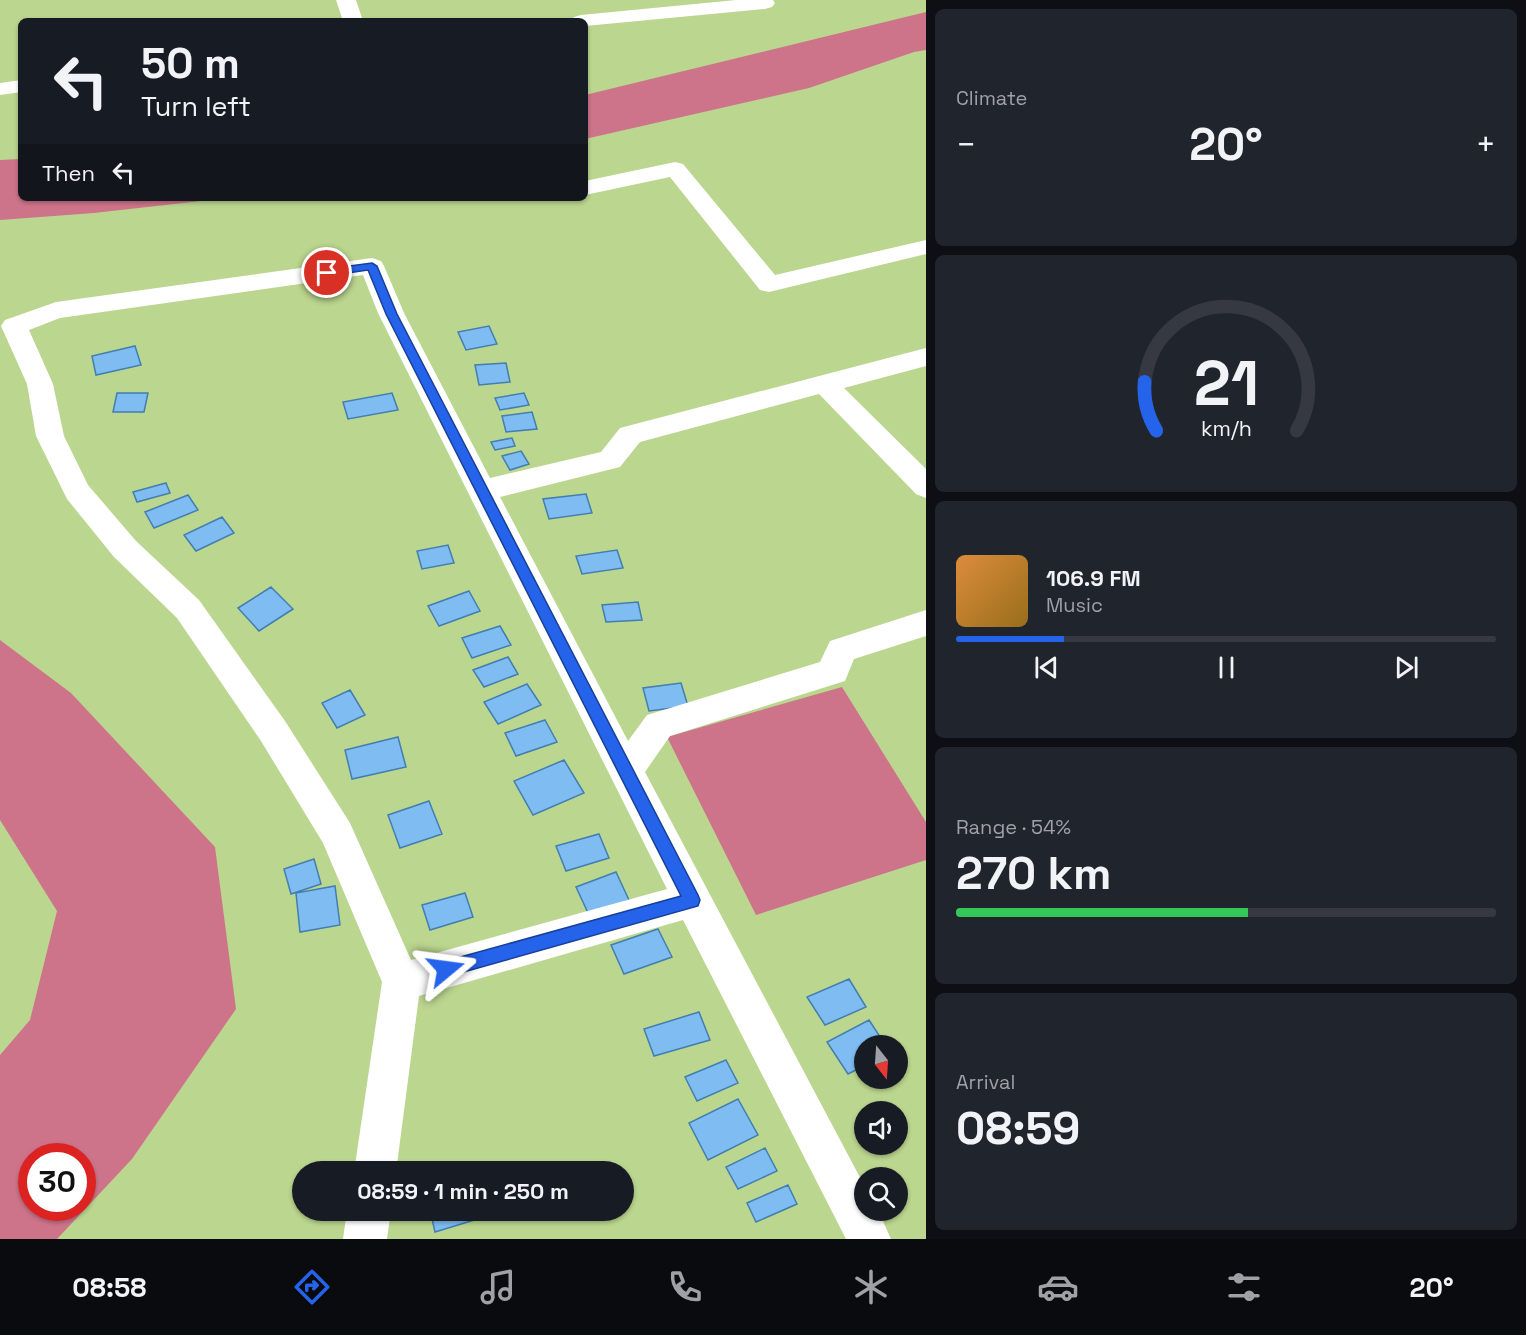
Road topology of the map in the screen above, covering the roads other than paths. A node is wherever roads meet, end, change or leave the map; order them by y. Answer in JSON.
{"nodes":[{"id":1,"x":346,"y":0,"type":"edge"},
{"id":2,"x":765,"y":3,"type":"dead end"},
{"id":3,"x":352,"y":18,"type":"edge"},
{"id":4,"x":588,"y":20,"type":"edge"},
{"id":5,"x":18,"y":86,"type":"edge"},
{"id":6,"x":0,"y":89,"type":"edge"},
{"id":7,"x":588,"y":187,"type":"edge"},
{"id":8,"x":926,"y":248,"type":"edge"},
{"id":9,"x":926,"y":357,"type":"edge"},
{"id":10,"x":824,"y":383,"type":"junction"},
{"id":11,"x":926,"y":487,"type":"edge"},
{"id":12,"x":482,"y":491,"type":"junction"},
{"id":13,"x":926,"y":623,"type":"edge"},
{"id":14,"x":626,"y":771,"type":"junction"},
{"id":15,"x":692,"y":900,"type":"junction"},
{"id":16,"x":401,"y":982,"type":"junction"},
{"id":17,"x":377,"y":1161,"type":"edge"},
{"id":18,"x":367,"y":1221,"type":"edge"},
{"id":19,"x":365,"y":1239,"type":"edge"},
{"id":20,"x":869,"y":1239,"type":"edge"}],
"edges":[{"from":1,"to":3,"type":"street"},
{"from":2,"to":4,"type":"street"},
{"from":5,"to":6,"type":"street"},
{"from":7,"to":8,"type":"street"},
{"from":9,"to":10,"type":"street"},
{"from":10,"to":11,"type":"street"},
{"from":10,"to":12,"type":"street"},
{"from":12,"to":14,"type":"street"},
{"from":12,"to":16,"type":"street"},
{"from":13,"to":14,"type":"street"},
{"from":14,"to":15,"type":"street"},
{"from":15,"to":16,"type":"street"},
{"from":15,"to":20,"type":"street"},
{"from":16,"to":17,"type":"street"},
{"from":18,"to":19,"type":"street"}]}
